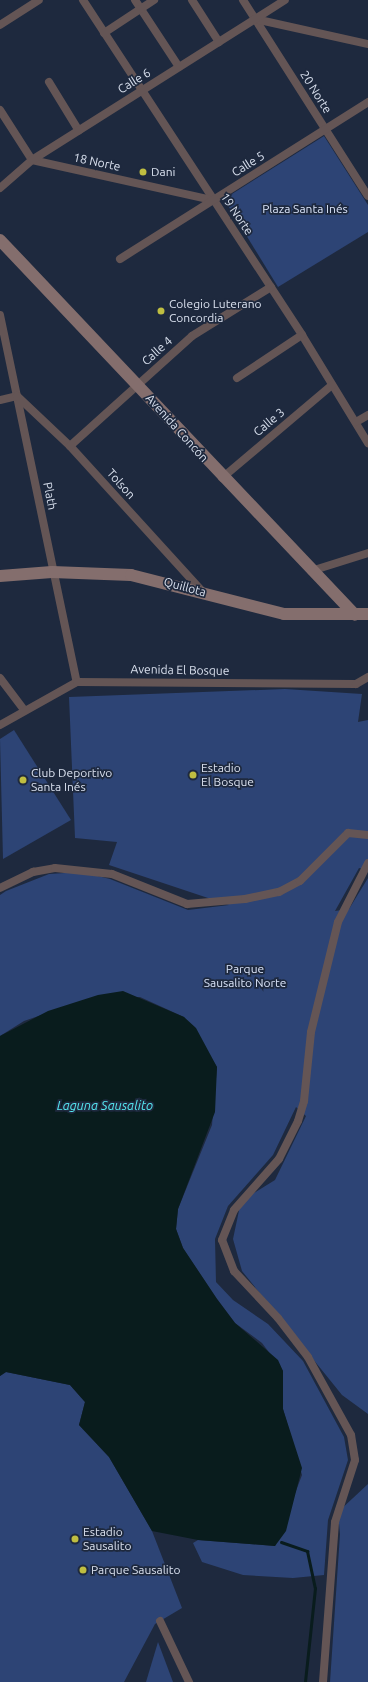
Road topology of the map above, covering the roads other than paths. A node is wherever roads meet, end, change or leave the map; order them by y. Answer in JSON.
{"nodes":[{"id":1,"x":39,"y":0,"type":"edge"},
{"id":2,"x":83,"y":0,"type":"edge"},
{"id":3,"x":135,"y":0,"type":"edge"},
{"id":4,"x":154,"y":0,"type":"edge"},
{"id":5,"x":192,"y":0,"type":"edge"},
{"id":6,"x":243,"y":0,"type":"edge"},
{"id":7,"x":285,"y":0,"type":"edge"},
{"id":8,"x":140,"y":9,"type":"junction"},
{"id":9,"x":255,"y":19,"type":"junction"},
{"id":10,"x":0,"y":25,"type":"edge"},
{"id":11,"x":104,"y":33,"type":"junction"},
{"id":12,"x":219,"y":42,"type":"junction"},
{"id":13,"x":368,"y":44,"type":"edge"},
{"id":14,"x":179,"y":67,"type":"junction"},
{"id":15,"x":49,"y":82,"type":"dead end"},
{"id":16,"x":141,"y":91,"type":"junction"},
{"id":17,"x":368,"y":102,"type":"edge"},
{"id":18,"x":0,"y":110,"type":"edge"},
{"id":19,"x":325,"y":129,"type":"junction"},
{"id":20,"x":79,"y":131,"type":"junction"},
{"id":21,"x":32,"y":160,"type":"junction"},
{"id":22,"x":0,"y":188,"type":"edge"},
{"id":23,"x":368,"y":196,"type":"edge"},
{"id":24,"x":213,"y":200,"type":"junction"},
{"id":25,"x":0,"y":240,"type":"edge"},
{"id":26,"x":120,"y":259,"type":"dead end"},
{"id":27,"x":271,"y":287,"type":"junction"},
{"id":28,"x":0,"y":315,"type":"edge"},
{"id":29,"x":302,"y":335,"type":"junction"},
{"id":30,"x":237,"y":378,"type":"dead end"},
{"id":31,"x":137,"y":384,"type":"junction"},
{"id":32,"x":332,"y":385,"type":"junction"},
{"id":33,"x":17,"y":396,"type":"junction"},
{"id":34,"x":0,"y":400,"type":"edge"},
{"id":35,"x":368,"y":415,"type":"edge"},
{"id":36,"x":356,"y":422,"type":"junction"},
{"id":37,"x":368,"y":443,"type":"edge"},
{"id":38,"x":70,"y":446,"type":"junction"},
{"id":39,"x":222,"y":478,"type":"junction"},
{"id":40,"x":368,"y":553,"type":"edge"},
{"id":41,"x":311,"y":571,"type":"junction"},
{"id":42,"x":52,"y":572,"type":"junction"},
{"id":43,"x":0,"y":576,"type":"edge"},
{"id":44,"x":202,"y":591,"type":"junction"},
{"id":45,"x":368,"y":614,"type":"edge"},
{"id":46,"x":354,"y":615,"type":"junction"},
{"id":47,"x":368,"y":677,"type":"edge"},
{"id":48,"x":0,"y":678,"type":"edge"},
{"id":49,"x":77,"y":682,"type":"junction"},
{"id":50,"x":24,"y":710,"type":"junction"},
{"id":51,"x":0,"y":726,"type":"edge"},
{"id":52,"x":368,"y":835,"type":"edge"},
{"id":53,"x":368,"y":863,"type":"edge"},
{"id":54,"x":0,"y":888,"type":"edge"},
{"id":55,"x":160,"y":1621,"type":"dead end"},
{"id":56,"x":189,"y":1682,"type":"edge"},
{"id":57,"x":323,"y":1682,"type":"edge"}],
"edges":[{"from":1,"to":10,"type":"street"},
{"from":2,"to":11,"type":"street","name":"19 Norte"},
{"from":3,"to":8,"type":"street"},
{"from":4,"to":8,"type":"street"},
{"from":5,"to":12,"type":"street"},
{"from":6,"to":9,"type":"street","name":"20 Norte"},
{"from":7,"to":9,"type":"street","name":"Calle 6"},
{"from":8,"to":11,"type":"street"},
{"from":8,"to":14,"type":"street"},
{"from":9,"to":12,"type":"street","name":"Calle 6"},
{"from":9,"to":13,"type":"street"},
{"from":9,"to":19,"type":"street","name":"20 Norte"},
{"from":11,"to":16,"type":"street","name":"19 Norte"},
{"from":12,"to":14,"type":"street","name":"Calle 6"},
{"from":14,"to":16,"type":"street","name":"Calle 6"},
{"from":15,"to":20,"type":"street"},
{"from":16,"to":20,"type":"street","name":"Calle 6"},
{"from":16,"to":24,"type":"street","name":"19 Norte"},
{"from":17,"to":19,"type":"street","name":"Calle 5"},
{"from":18,"to":21,"type":"street"},
{"from":19,"to":23,"type":"street","name":"20 Norte"},
{"from":19,"to":24,"type":"street","name":"Calle 5"},
{"from":20,"to":21,"type":"street","name":"Calle 6"},
{"from":21,"to":22,"type":"street","name":"Calle 6"},
{"from":21,"to":24,"type":"street","name":"18 Norte"},
{"from":24,"to":26,"type":"street","name":"Calle 5"},
{"from":24,"to":27,"type":"street","name":"19 Norte"},
{"from":25,"to":31,"type":"street","name":"Avenida Concón"},
{"from":27,"to":29,"type":"street","name":"19 Norte"},
{"from":27,"to":31,"type":"street","name":"Calle 4"},
{"from":28,"to":33,"type":"street","name":"Plath"},
{"from":29,"to":30,"type":"street"},
{"from":29,"to":32,"type":"street","name":"19 Norte"},
{"from":31,"to":38,"type":"street","name":"Calle 4"},
{"from":31,"to":39,"type":"street","name":"Avenida Concón"},
{"from":32,"to":36,"type":"street","name":"19 Norte"},
{"from":32,"to":39,"type":"street","name":"Calle 3"},
{"from":33,"to":34,"type":"street"},
{"from":33,"to":38,"type":"street","name":"Tolson"},
{"from":33,"to":42,"type":"street","name":"Plath"},
{"from":35,"to":36,"type":"street"},
{"from":36,"to":37,"type":"street","name":"19 Norte"},
{"from":38,"to":44,"type":"street","name":"Tolson"},
{"from":39,"to":41,"type":"street","name":"Avenida Concón"},
{"from":40,"to":41,"type":"street"},
{"from":41,"to":46,"type":"street","name":"Avenida Concón"},
{"from":42,"to":43,"type":"street","name":"Quillota"},
{"from":42,"to":44,"type":"street","name":"Quillota"},
{"from":42,"to":49,"type":"street","name":"Plath"},
{"from":44,"to":46,"type":"street","name":"Quillota"},
{"from":45,"to":46,"type":"street","name":"Quillota"},
{"from":47,"to":49,"type":"street","name":"Avenida El Bosque"},
{"from":48,"to":50,"type":"street"},
{"from":49,"to":50,"type":"street","name":"Avenida El Bosque"},
{"from":50,"to":51,"type":"street","name":"Avenida El Bosque"},
{"from":52,"to":54,"type":"street"},
{"from":53,"to":57,"type":"street"},
{"from":55,"to":56,"type":"street"}]}
